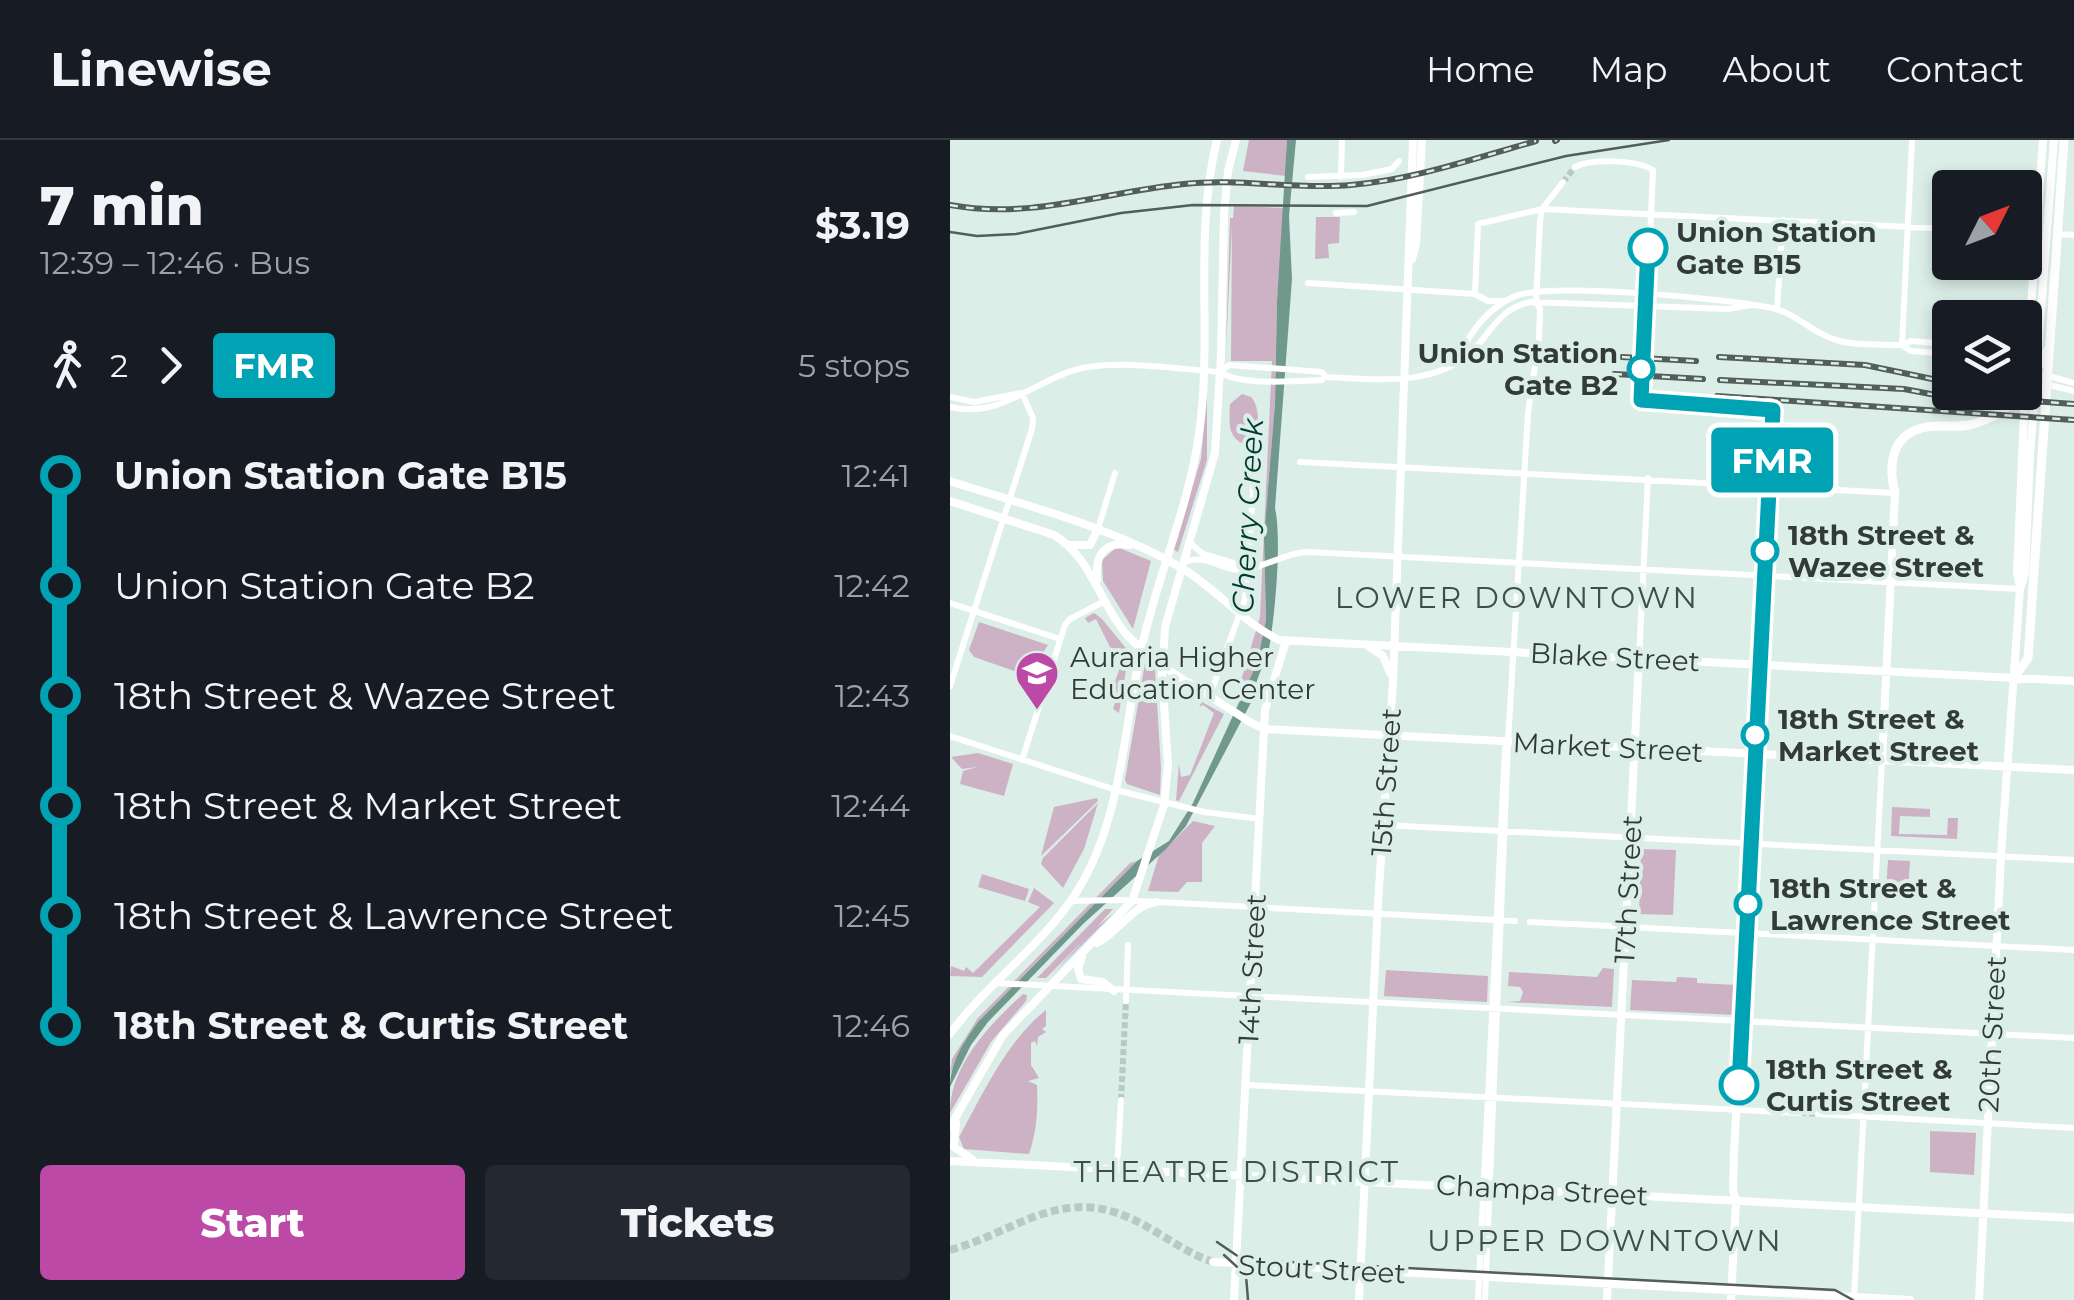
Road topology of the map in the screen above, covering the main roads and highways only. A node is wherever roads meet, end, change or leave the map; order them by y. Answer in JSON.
{"nodes":[{"id":1,"x":1217,"y":140,"type":"edge"},
{"id":2,"x":1236,"y":140,"type":"edge"},
{"id":3,"x":1413,"y":140,"type":"edge"},
{"id":4,"x":1422,"y":140,"type":"edge"},
{"id":5,"x":2043,"y":140,"type":"edge"},
{"id":6,"x":2054,"y":140,"type":"edge"},
{"id":7,"x":2064,"y":140,"type":"edge"},
{"id":8,"x":2043,"y":233,"type":"junction"},
{"id":9,"x":1410,"y":263,"type":"junction"},
{"id":10,"x":2035,"y":300,"type":"edge"},
{"id":11,"x":2052,"y":324,"type":"junction"},
{"id":12,"x":2042,"y":363,"type":"edge"},
{"id":13,"x":2003,"y":410,"type":"edge"},
{"id":14,"x":2024,"y":410,"type":"edge"},
{"id":15,"x":950,"y":481,"type":"edge"},
{"id":16,"x":1895,"y":492,"type":"joint"},
{"id":17,"x":950,"y":501,"type":"edge"},
{"id":18,"x":1098,"y":529,"type":"junction"},
{"id":19,"x":1069,"y":545,"type":"junction"},
{"id":20,"x":1139,"y":546,"type":"junction"},
{"id":21,"x":1164,"y":559,"type":"junction"},
{"id":22,"x":1182,"y":566,"type":"junction"},
{"id":23,"x":1098,"y":587,"type":"junction"},
{"id":24,"x":2020,"y":589,"type":"junction"},
{"id":25,"x":1281,"y":640,"type":"junction"},
{"id":26,"x":1366,"y":645,"type":"junction"},
{"id":27,"x":1394,"y":646,"type":"junction"},
{"id":28,"x":1141,"y":648,"type":"junction"},
{"id":29,"x":1639,"y":659,"type":"junction"},
{"id":30,"x":1162,"y":662,"type":"junction"},
{"id":31,"x":1759,"y":665,"type":"junction"},
{"id":32,"x":1886,"y":671,"type":"junction"},
{"id":33,"x":2014,"y":678,"type":"junction"},
{"id":34,"x":2074,"y":681,"type":"edge"},
{"id":35,"x":1392,"y":682,"type":"junction"},
{"id":36,"x":1194,"y":684,"type":"junction"},
{"id":37,"x":1164,"y":706,"type":"junction"},
{"id":38,"x":1264,"y":729,"type":"junction"},
{"id":39,"x":1389,"y":735,"type":"junction"},
{"id":40,"x":1634,"y":748,"type":"junction"},
{"id":41,"x":1754,"y":754,"type":"junction"},
{"id":42,"x":1882,"y":760,"type":"junction"},
{"id":43,"x":2007,"y":766,"type":"junction"},
{"id":44,"x":2074,"y":770,"type":"edge"},
{"id":45,"x":1156,"y":902,"type":"road end"},
{"id":46,"x":1086,"y":950,"type":"junction"},
{"id":47,"x":1114,"y":991,"type":"road end"},
{"id":48,"x":950,"y":1034,"type":"edge"},
{"id":49,"x":958,"y":1114,"type":"junction"},
{"id":50,"x":950,"y":1127,"type":"edge"},
{"id":51,"x":950,"y":1161,"type":"edge"},
{"id":52,"x":981,"y":1162,"type":"junction"},
{"id":53,"x":1241,"y":1175,"type":"junction"},
{"id":54,"x":1365,"y":1182,"type":"junction"},
{"id":55,"x":1613,"y":1194,"type":"junction"},
{"id":56,"x":1736,"y":1200,"type":"junction"},
{"id":57,"x":1983,"y":1213,"type":"junction"},
{"id":58,"x":2074,"y":1218,"type":"edge"},
{"id":59,"x":1213,"y":1262,"type":"tunnel mouth"},
{"id":60,"x":1236,"y":1264,"type":"junction"},
{"id":61,"x":1360,"y":1271,"type":"junction"},
{"id":62,"x":1608,"y":1284,"type":"junction"},
{"id":63,"x":1731,"y":1296,"type":"edge"},
{"id":64,"x":1854,"y":1299,"type":"edge"},
{"id":65,"x":1234,"y":1300,"type":"edge"},
{"id":66,"x":1359,"y":1300,"type":"edge"},
{"id":67,"x":1608,"y":1300,"type":"edge"},
{"id":68,"x":1910,"y":1300,"type":"edge"},
{"id":69,"x":1978,"y":1300,"type":"edge"}],
"edges":[{"from":1,"to":21,"type":"main road"},
{"from":2,"to":22,"type":"main road"},
{"from":3,"to":9,"type":"main road","name":"15th Street"},
{"from":4,"to":9,"type":"main road","name":"15th Street"},
{"from":5,"to":8,"type":"main road","name":"20th Street"},
{"from":6,"to":8,"type":"main road","name":"20th Street"},
{"from":7,"to":11,"type":"highway"},
{"from":8,"to":10,"type":"main road","name":"20th Street"},
{"from":8,"to":24,"type":"main road","name":"20th Street"},
{"from":9,"to":27,"type":"main road","name":"15th Street"},
{"from":11,"to":12,"type":"highway"},
{"from":11,"to":33,"type":"highway"},
{"from":13,"to":16,"type":"highway"},
{"from":14,"to":24,"type":"main road","name":"20th Street"},
{"from":15,"to":18,"type":"main road"},
{"from":16,"to":32,"type":"main road"},
{"from":17,"to":19,"type":"main road"},
{"from":18,"to":19,"type":"main road"},
{"from":18,"to":20,"type":"main road"},
{"from":19,"to":23,"type":"main road","name":"Market Street"},
{"from":20,"to":21,"type":"main road"},
{"from":20,"to":23,"type":"main road"},
{"from":21,"to":22,"type":"main road"},
{"from":21,"to":28,"type":"main road"},
{"from":22,"to":25,"type":"main road"},
{"from":22,"to":30,"type":"main road"},
{"from":23,"to":28,"type":"main road","name":"Market Street"},
{"from":24,"to":33,"type":"main road","name":"20th Street"},
{"from":25,"to":26,"type":"main road","name":"Blake Street"},
{"from":25,"to":38,"type":"main road","name":"14th Street"},
{"from":26,"to":27,"type":"main road","name":"Blake Street"},
{"from":26,"to":35,"type":"main road"},
{"from":27,"to":29,"type":"main road","name":"Blake Street"},
{"from":27,"to":35,"type":"main road","name":"15th Street"},
{"from":28,"to":30,"type":"main road","name":"Market Street"},
{"from":28,"to":48,"type":"main road"},
{"from":29,"to":31,"type":"main road","name":"Blake Street"},
{"from":29,"to":40,"type":"main road","name":"17th Street"},
{"from":30,"to":36,"type":"main road","name":"Market Street"},
{"from":30,"to":37,"type":"main road"},
{"from":31,"to":32,"type":"main road","name":"Blake Street"},
{"from":31,"to":41,"type":"main road"},
{"from":32,"to":33,"type":"main road","name":"Blake Street"},
{"from":32,"to":42,"type":"main road"},
{"from":33,"to":34,"type":"main road","name":"Blake Street"},
{"from":33,"to":43,"type":"main road","name":"20th Street"},
{"from":35,"to":39,"type":"main road","name":"15th Street"},
{"from":36,"to":37,"type":"main road"},
{"from":36,"to":38,"type":"main road","name":"Market Street"},
{"from":37,"to":46,"type":"main road"},
{"from":38,"to":39,"type":"main road","name":"Market Street"},
{"from":38,"to":53,"type":"main road","name":"14th Street"},
{"from":39,"to":40,"type":"main road","name":"Market Street"},
{"from":39,"to":54,"type":"main road","name":"15th Street"},
{"from":40,"to":41,"type":"main road","name":"Market Street"},
{"from":40,"to":55,"type":"main road","name":"17th Street"},
{"from":41,"to":42,"type":"main road","name":"Market Street"},
{"from":41,"to":56,"type":"main road"},
{"from":42,"to":43,"type":"main road","name":"Market Street"},
{"from":43,"to":44,"type":"main road","name":"Market Street"},
{"from":43,"to":57,"type":"main road","name":"20th Street"},
{"from":45,"to":46,"type":"main road"},
{"from":46,"to":47,"type":"main road"},
{"from":46,"to":49,"type":"main road"},
{"from":49,"to":50,"type":"main road"},
{"from":49,"to":52,"type":"main road"},
{"from":51,"to":52,"type":"main road","name":"Champa Street"},
{"from":52,"to":53,"type":"main road","name":"Champa Street"},
{"from":53,"to":54,"type":"main road","name":"Champa Street"},
{"from":53,"to":60,"type":"main road","name":"14th Street"},
{"from":54,"to":55,"type":"main road","name":"Champa Street"},
{"from":54,"to":61,"type":"main road","name":"15th Street"},
{"from":55,"to":56,"type":"main road","name":"Champa Street"},
{"from":55,"to":62,"type":"main road","name":"17th Street"},
{"from":56,"to":57,"type":"main road","name":"Champa Street"},
{"from":56,"to":63,"type":"main road"},
{"from":57,"to":58,"type":"main road","name":"Champa Street"},
{"from":57,"to":69,"type":"main road","name":"20th Street"},
{"from":59,"to":60,"type":"main road","name":"Stout Street"},
{"from":60,"to":61,"type":"main road","name":"Stout Street"},
{"from":60,"to":65,"type":"main road","name":"14th Street"},
{"from":61,"to":62,"type":"main road","name":"Stout Street"},
{"from":61,"to":66,"type":"main road","name":"15th Street"},
{"from":62,"to":63,"type":"main road","name":"Stout Street"},
{"from":62,"to":67,"type":"main road","name":"17th Street"},
{"from":63,"to":64,"type":"main road","name":"Stout Street"},
{"from":64,"to":68,"type":"main road","name":"Stout Street"}]}
